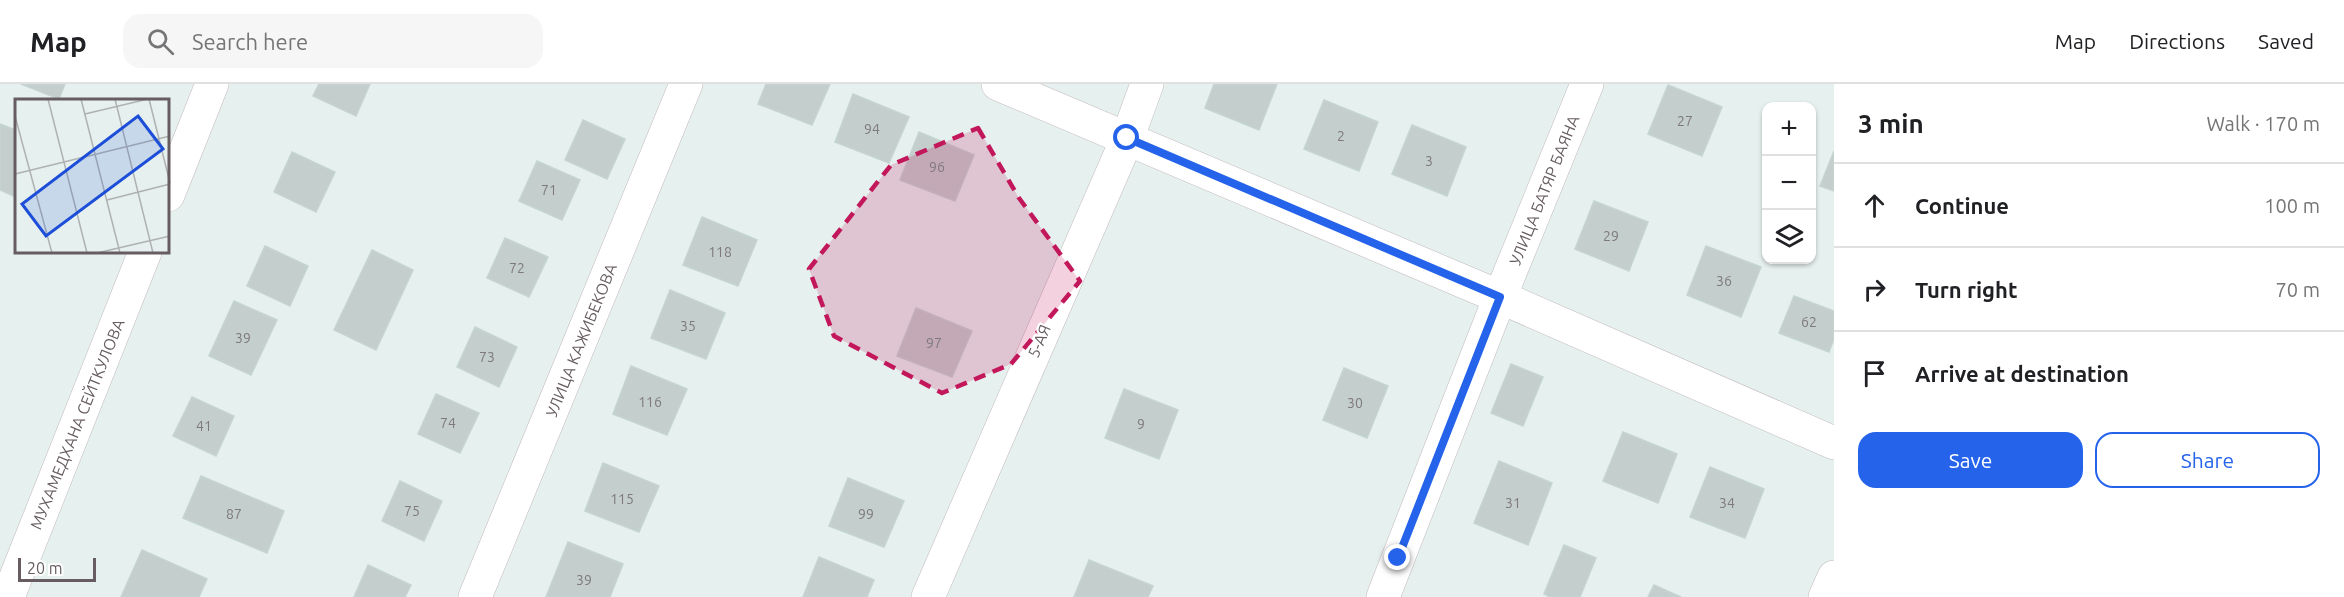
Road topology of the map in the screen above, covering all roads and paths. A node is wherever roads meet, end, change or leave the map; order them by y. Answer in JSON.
{"nodes":[{"id":1,"x":212,"y":84,"type":"edge"},
{"id":2,"x":686,"y":84,"type":"edge"},
{"id":3,"x":998,"y":84,"type":"edge"},
{"id":4,"x":1147,"y":84,"type":"edge"},
{"id":5,"x":1587,"y":84,"type":"edge"},
{"id":6,"x":1127,"y":138,"type":"junction"},
{"id":7,"x":170,"y":190,"type":"edge"},
{"id":8,"x":144,"y":254,"type":"edge"},
{"id":9,"x":1500,"y":297,"type":"junction"},
{"id":10,"x":1834,"y":443,"type":"edge"},
{"id":11,"x":1834,"y":577,"type":"edge"},
{"id":12,"x":8,"y":597,"type":"edge"},
{"id":13,"x":475,"y":597,"type":"edge"},
{"id":14,"x":928,"y":597,"type":"edge"},
{"id":15,"x":1383,"y":597,"type":"edge"},
{"id":16,"x":1825,"y":597,"type":"edge"}],
"edges":[{"from":1,"to":7,"type":"street"},
{"from":2,"to":13,"type":"street","name":"УЛИЦА КАЖИБЕКОВА"},
{"from":3,"to":6,"type":"street"},
{"from":4,"to":6,"type":"street","name":"5-АЯ"},
{"from":5,"to":9,"type":"street","name":"УЛИЦА БАТЯР БАЯНА"},
{"from":6,"to":9,"type":"street"},
{"from":6,"to":14,"type":"street","name":"5-АЯ"},
{"from":8,"to":12,"type":"street","name":"МУХАМЕДХАНА СЕЙТКУЛОВА"},
{"from":9,"to":10,"type":"street"},
{"from":9,"to":15,"type":"street","name":"УЛИЦА БАТЯР БАЯНА"},
{"from":11,"to":16,"type":"street"}]}
